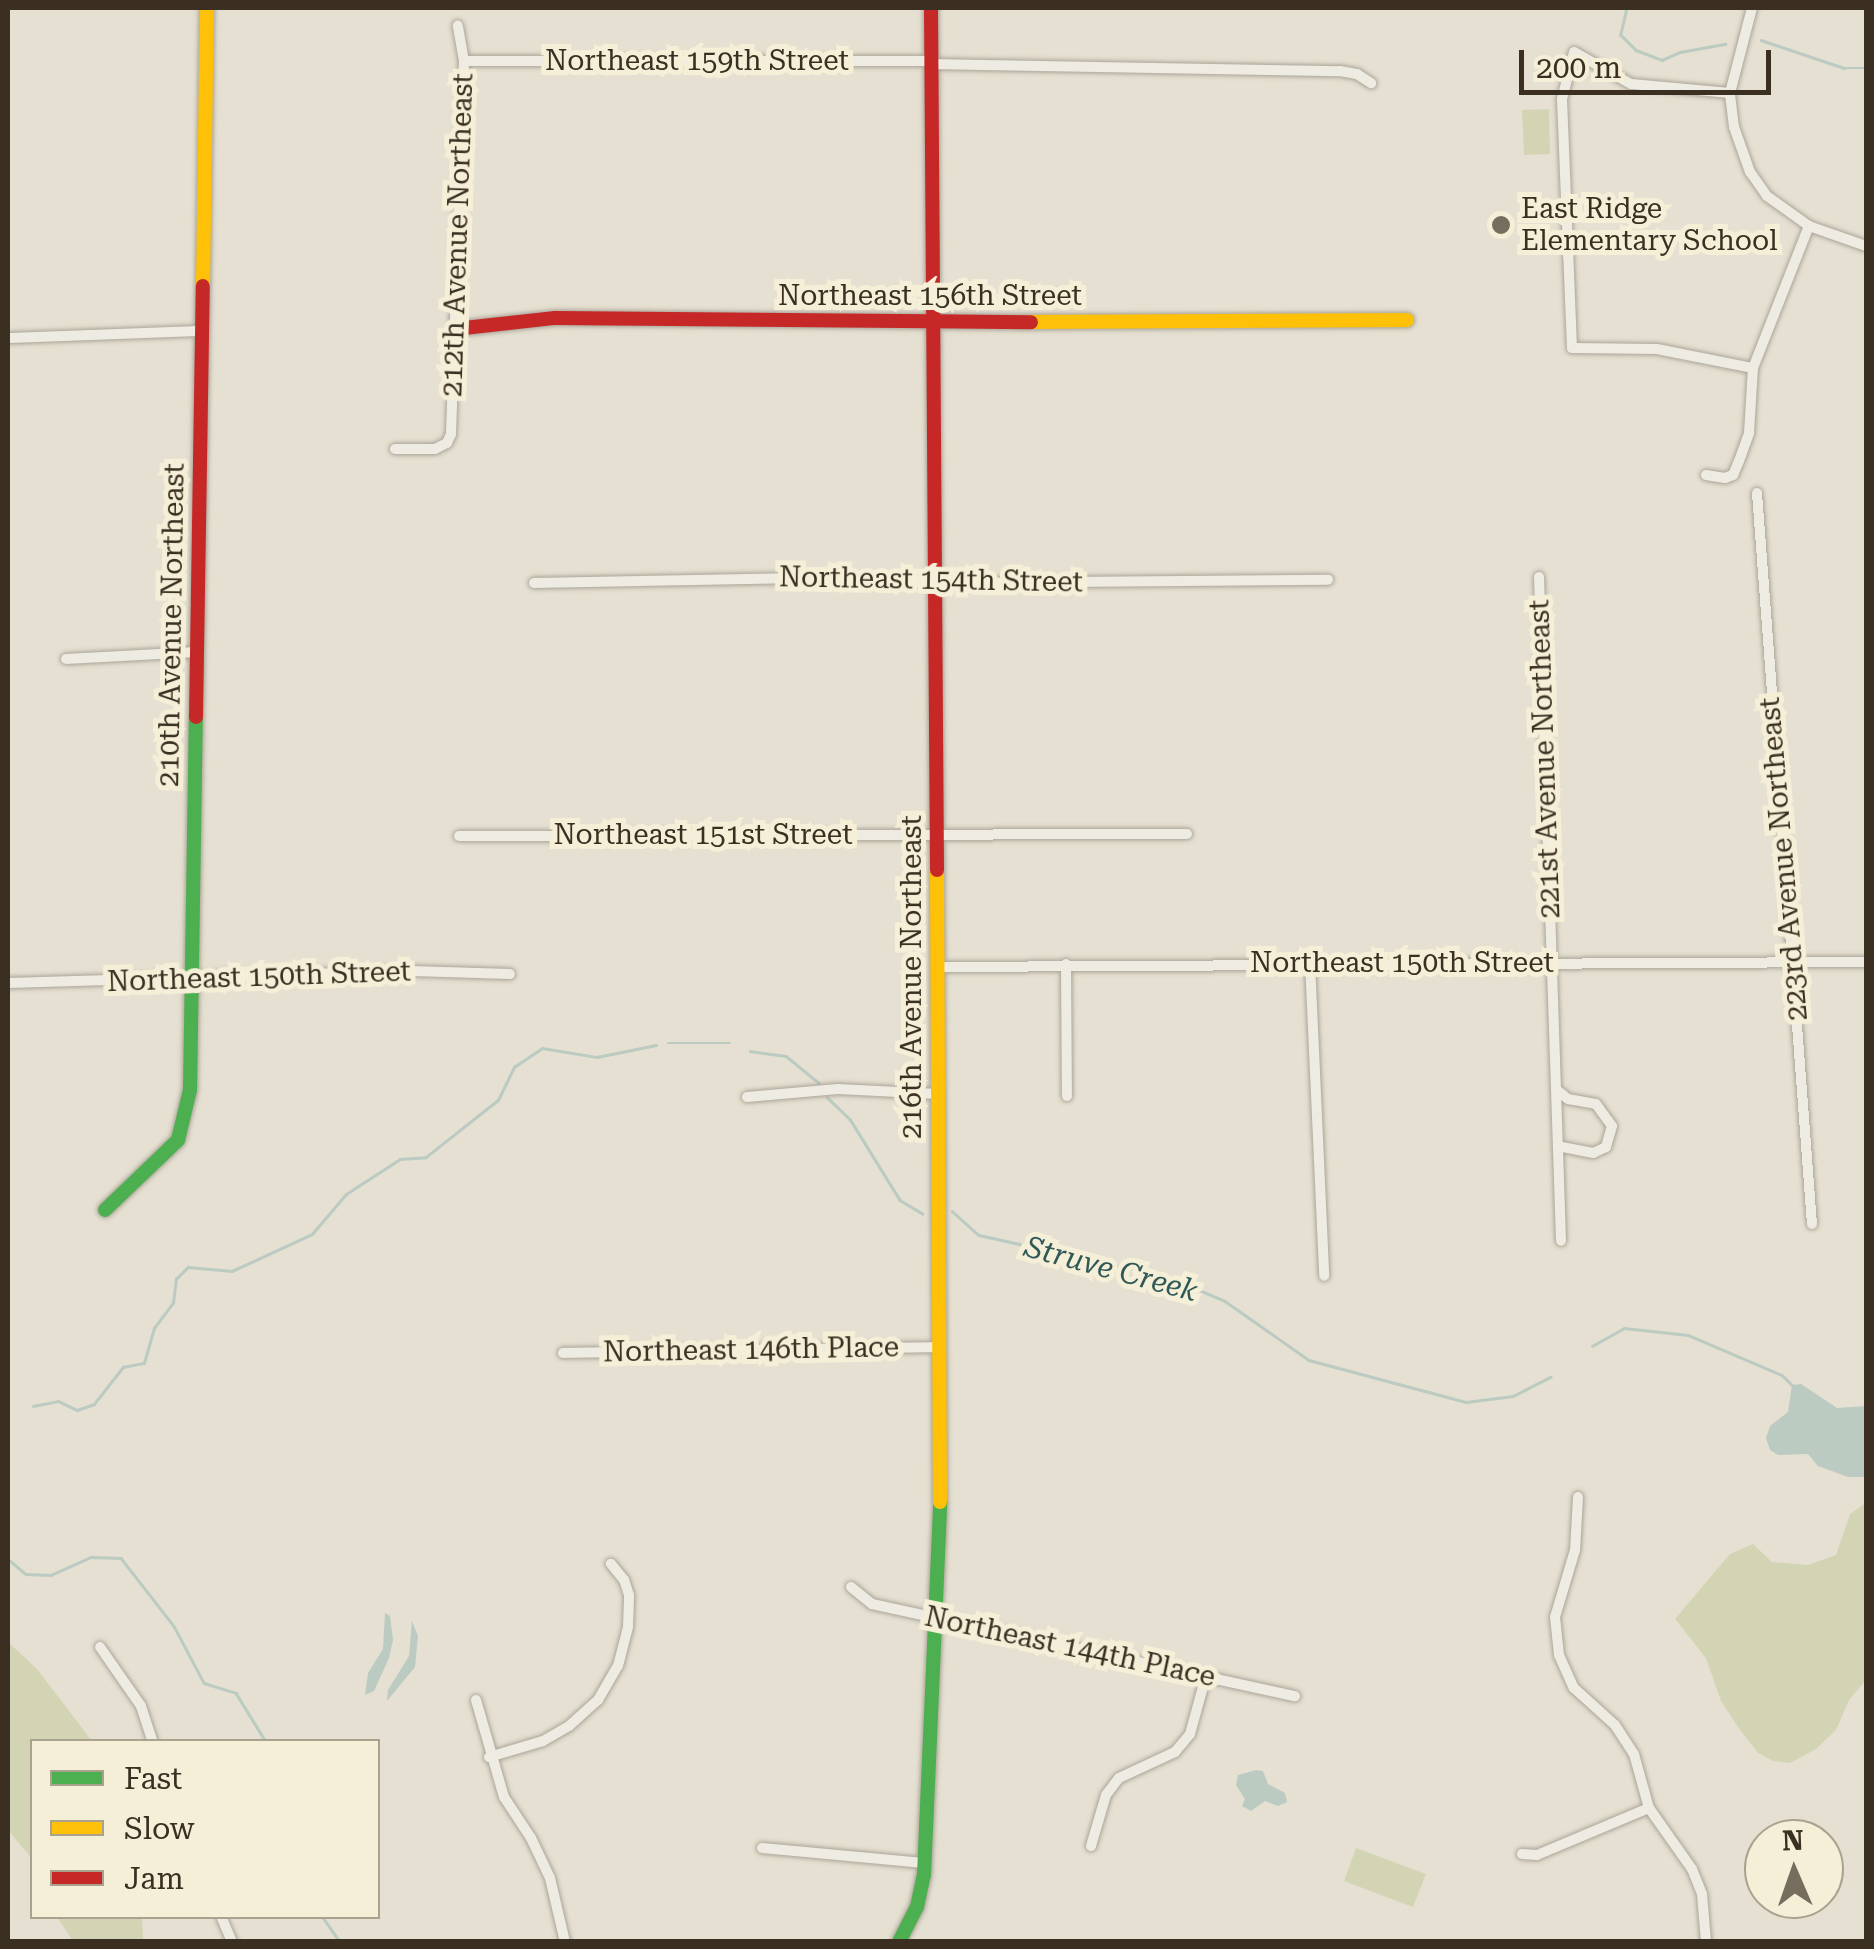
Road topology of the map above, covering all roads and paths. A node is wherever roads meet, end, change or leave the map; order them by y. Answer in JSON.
{"nodes":[{"id":1,"x":207,"y":8,"type":"edge"},
{"id":2,"x":931,"y":8,"type":"edge"},
{"id":3,"x":1752,"y":8,"type":"edge"},
{"id":4,"x":458,"y":26,"type":"dead end"},
{"id":5,"x":464,"y":60,"type":"junction"},
{"id":6,"x":931,"y":62,"type":"junction"},
{"id":7,"x":1370,"y":83,"type":"dead end"},
{"id":8,"x":1730,"y":93,"type":"junction"},
{"id":9,"x":1808,"y":226,"type":"junction"},
{"id":10,"x":1866,"y":246,"type":"edge"},
{"id":11,"x":1407,"y":320,"type":"dead end"},
{"id":12,"x":933,"y":322,"type":"junction"},
{"id":13,"x":454,"y":330,"type":"junction"},
{"id":14,"x":200,"y":331,"type":"junction"},
{"id":15,"x":8,"y":338,"type":"edge"},
{"id":16,"x":1753,"y":368,"type":"junction"},
{"id":17,"x":395,"y":449,"type":"dead end"},
{"id":18,"x":1706,"y":475,"type":"dead end"},
{"id":19,"x":1756,"y":493,"type":"dead end"},
{"id":20,"x":1539,"y":577,"type":"dead end"},
{"id":21,"x":935,"y":580,"type":"junction"},
{"id":22,"x":1328,"y":580,"type":"dead end"},
{"id":23,"x":534,"y":583,"type":"dead end"},
{"id":24,"x":196,"y":652,"type":"junction"},
{"id":25,"x":66,"y":659,"type":"dead end"},
{"id":26,"x":1187,"y":834,"type":"dead end"},
{"id":27,"x":459,"y":836,"type":"dead end"},
{"id":28,"x":937,"y":836,"type":"junction"},
{"id":29,"x":1310,"y":962,"type":"junction"},
{"id":30,"x":1794,"y":962,"type":"junction"},
{"id":31,"x":1866,"y":962,"type":"edge"},
{"id":32,"x":1066,"y":964,"type":"junction"},
{"id":33,"x":1551,"y":964,"type":"junction"},
{"id":34,"x":938,"y":967,"type":"junction"},
{"id":35,"x":510,"y":974,"type":"dead end"},
{"id":36,"x":189,"y":981,"type":"junction"},
{"id":37,"x":8,"y":983,"type":"edge"},
{"id":38,"x":1558,"y":1090,"type":"junction"},
{"id":39,"x":938,"y":1094,"type":"junction"},
{"id":40,"x":1067,"y":1096,"type":"dead end"},
{"id":41,"x":748,"y":1097,"type":"dead end"},
{"id":42,"x":1561,"y":1148,"type":"junction"},
{"id":43,"x":105,"y":1210,"type":"dead end"},
{"id":44,"x":1812,"y":1224,"type":"dead end"},
{"id":45,"x":1561,"y":1241,"type":"dead end"},
{"id":46,"x":1324,"y":1276,"type":"dead end"},
{"id":47,"x":940,"y":1347,"type":"junction"},
{"id":48,"x":562,"y":1353,"type":"dead end"},
{"id":49,"x":1578,"y":1497,"type":"dead end"},
{"id":50,"x":611,"y":1564,"type":"dead end"},
{"id":51,"x":851,"y":1587,"type":"dead end"},
{"id":52,"x":936,"y":1618,"type":"junction"},
{"id":53,"x":100,"y":1647,"type":"dead end"},
{"id":54,"x":1206,"y":1676,"type":"junction"},
{"id":55,"x":1295,"y":1696,"type":"dead end"},
{"id":56,"x":476,"y":1700,"type":"dead end"},
{"id":57,"x":153,"y":1739,"type":"edge"},
{"id":58,"x":489,"y":1757,"type":"junction"},
{"id":59,"x":1649,"y":1808,"type":"junction"},
{"id":60,"x":1092,"y":1846,"type":"dead end"},
{"id":61,"x":762,"y":1848,"type":"dead end"},
{"id":62,"x":1522,"y":1854,"type":"dead end"},
{"id":63,"x":924,"y":1863,"type":"junction"},
{"id":64,"x":564,"y":1942,"type":"edge"},
{"id":65,"x":899,"y":1942,"type":"edge"},
{"id":66,"x":1706,"y":1942,"type":"edge"}],
"edges":[{"from":1,"to":14,"type":"street","name":"210th Avenue Northeast"},
{"from":2,"to":6,"type":"street","name":"216th Avenue Northeast"},
{"from":3,"to":8,"type":"street"},
{"from":4,"to":5,"type":"street","name":"212th Avenue Northeast"},
{"from":5,"to":6,"type":"street","name":"Northeast 159th Street"},
{"from":5,"to":13,"type":"street","name":"212th Avenue Northeast"},
{"from":6,"to":7,"type":"street","name":"Northeast 159th Street"},
{"from":6,"to":12,"type":"street","name":"216th Avenue Northeast"},
{"from":8,"to":9,"type":"street"},
{"from":8,"to":16,"type":"street"},
{"from":9,"to":10,"type":"street"},
{"from":9,"to":16,"type":"street"},
{"from":11,"to":12,"type":"street","name":"Northeast 156th Street"},
{"from":12,"to":13,"type":"street","name":"Northeast 156th Street"},
{"from":12,"to":21,"type":"street","name":"216th Avenue Northeast"},
{"from":13,"to":17,"type":"street","name":"212th Avenue Northeast"},
{"from":14,"to":15,"type":"street"},
{"from":14,"to":24,"type":"street","name":"210th Avenue Northeast"},
{"from":16,"to":18,"type":"street"},
{"from":19,"to":30,"type":"street","name":"223rd Avenue Northeast"},
{"from":20,"to":33,"type":"street","name":"221st Avenue Northeast"},
{"from":21,"to":22,"type":"street","name":"Northeast 154th Street"},
{"from":21,"to":23,"type":"street","name":"Northeast 154th Street"},
{"from":21,"to":28,"type":"street","name":"216th Avenue Northeast"},
{"from":24,"to":25,"type":"street"},
{"from":24,"to":36,"type":"street","name":"210th Avenue Northeast"},
{"from":26,"to":28,"type":"street","name":"Northeast 151st Street"},
{"from":27,"to":28,"type":"street","name":"Northeast 151st Street"},
{"from":28,"to":34,"type":"street","name":"216th Avenue Northeast"},
{"from":29,"to":32,"type":"street","name":"Northeast 150th Street"},
{"from":29,"to":33,"type":"street","name":"Northeast 150th Street"},
{"from":29,"to":46,"type":"street"},
{"from":30,"to":31,"type":"street","name":"Northeast 150th Street"},
{"from":30,"to":33,"type":"street","name":"Northeast 150th Street"},
{"from":30,"to":44,"type":"street","name":"223rd Avenue Northeast"},
{"from":32,"to":34,"type":"street","name":"Northeast 150th Street"},
{"from":32,"to":40,"type":"street"},
{"from":33,"to":38,"type":"street","name":"221st Avenue Northeast"},
{"from":34,"to":39,"type":"street","name":"216th Avenue Northeast"},
{"from":35,"to":36,"type":"street","name":"Northeast 150th Street"},
{"from":36,"to":37,"type":"street","name":"Northeast 150th Street"},
{"from":36,"to":43,"type":"street","name":"210th Avenue Northeast"},
{"from":38,"to":42,"type":"street","name":"221st Avenue Northeast"},
{"from":38,"to":42,"type":"street"},
{"from":39,"to":41,"type":"street"},
{"from":39,"to":47,"type":"street","name":"216th Avenue Northeast"},
{"from":42,"to":45,"type":"street","name":"221st Avenue Northeast"},
{"from":47,"to":48,"type":"street","name":"Northeast 146th Place"},
{"from":47,"to":52,"type":"street","name":"216th Avenue Northeast"},
{"from":49,"to":59,"type":"street"},
{"from":50,"to":58,"type":"street"},
{"from":51,"to":52,"type":"street","name":"Northeast 144th Place"},
{"from":52,"to":54,"type":"street","name":"Northeast 144th Place"},
{"from":52,"to":63,"type":"street","name":"216th Avenue Northeast"},
{"from":53,"to":57,"type":"street"},
{"from":54,"to":55,"type":"street","name":"Northeast 144th Place"},
{"from":54,"to":60,"type":"street"},
{"from":56,"to":58,"type":"street"},
{"from":58,"to":64,"type":"street"},
{"from":59,"to":62,"type":"street"},
{"from":59,"to":66,"type":"street"},
{"from":61,"to":63,"type":"street"},
{"from":63,"to":65,"type":"street","name":"216th Avenue Northeast"}]}
